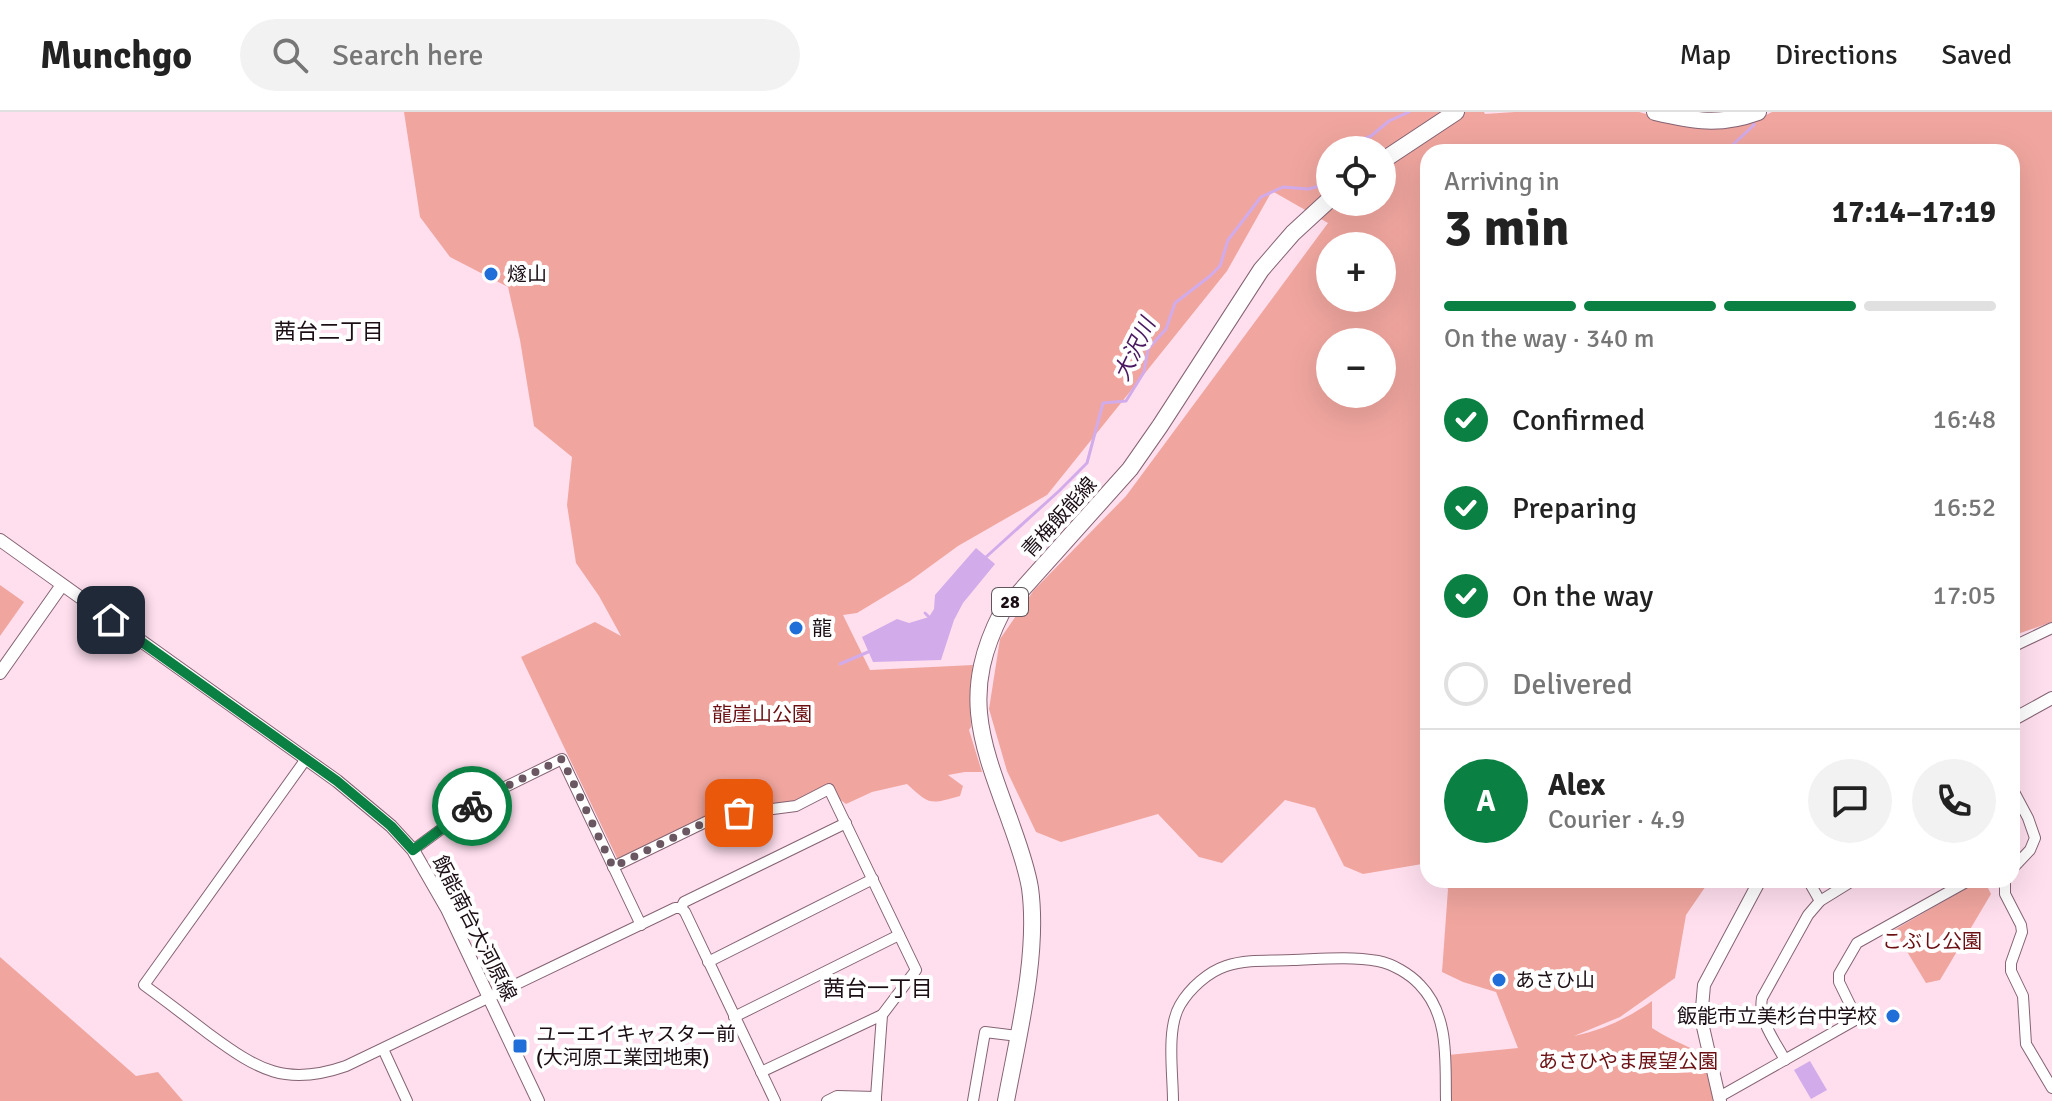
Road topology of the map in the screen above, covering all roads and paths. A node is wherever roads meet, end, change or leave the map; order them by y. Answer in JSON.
{"nodes":[{"id":1,"x":1456,"y":112,"type":"edge"},
{"id":2,"x":1655,"y":112,"type":"edge"},
{"id":3,"x":1758,"y":112,"type":"edge"},
{"id":4,"x":1728,"y":117,"type":"edge"},
{"id":5,"x":1396,"y":152,"type":"edge"},
{"id":6,"x":1316,"y":212,"type":"edge"},
{"id":7,"x":0,"y":540,"type":"edge"},
{"id":8,"x":62,"y":585,"type":"junction"},
{"id":9,"x":2052,"y":628,"type":"edge"},
{"id":10,"x":2020,"y":642,"type":"edge"},
{"id":11,"x":0,"y":673,"type":"edge"},
{"id":12,"x":2052,"y":698,"type":"edge"},
{"id":13,"x":2020,"y":716,"type":"edge"},
{"id":14,"x":306,"y":759,"type":"junction"},
{"id":15,"x":2020,"y":803,"type":"edge"},
{"id":16,"x":846,"y":823,"type":"junction"},
{"id":17,"x":413,"y":850,"type":"junction"},
{"id":18,"x":2020,"y":861,"type":"edge"},
{"id":19,"x":613,"y":867,"type":"junction"},
{"id":20,"x":873,"y":879,"type":"junction"},
{"id":21,"x":1756,"y":888,"type":"edge"},
{"id":22,"x":1813,"y":888,"type":"edge"},
{"id":23,"x":1841,"y":888,"type":"edge"},
{"id":24,"x":1956,"y":888,"type":"edge"},
{"id":25,"x":2005,"y":888,"type":"edge"},
{"id":26,"x":1820,"y":901,"type":"junction"},
{"id":27,"x":681,"y":908,"type":"junction"},
{"id":28,"x":641,"y":925,"type":"junction"},
{"id":29,"x":899,"y":935,"type":"junction"},
{"id":30,"x":708,"y":962,"type":"junction"},
{"id":31,"x":489,"y":998,"type":"junction"},
{"id":32,"x":882,"y":1015,"type":"junction"},
{"id":33,"x":734,"y":1017,"type":"junction"},
{"id":34,"x":1018,"y":1036,"type":"junction"},
{"id":35,"x":383,"y":1049,"type":"junction"},
{"id":36,"x":1785,"y":1060,"type":"junction"},
{"id":37,"x":761,"y":1072,"type":"junction"},
{"id":38,"x":2052,"y":1088,"type":"edge"},
{"id":39,"x":876,"y":1099,"type":"edge"},
{"id":40,"x":1719,"y":1099,"type":"edge"},
{"id":41,"x":407,"y":1101,"type":"edge"},
{"id":42,"x":538,"y":1101,"type":"edge"},
{"id":43,"x":775,"y":1101,"type":"edge"},
{"id":44,"x":827,"y":1101,"type":"edge"},
{"id":45,"x":973,"y":1101,"type":"edge"},
{"id":46,"x":1006,"y":1101,"type":"edge"},
{"id":47,"x":1173,"y":1101,"type":"edge"},
{"id":48,"x":1446,"y":1101,"type":"edge"}],
"edges":[{"from":1,"to":5,"type":"main road"},
{"from":2,"to":4,"type":"main road"},
{"from":3,"to":4,"type":"main road"},
{"from":6,"to":34,"type":"main road","name":"青梅飯能線","number":"28"},
{"from":7,"to":8,"type":"street","name":"飯能南台大河原線"},
{"from":8,"to":11,"type":"street"},
{"from":8,"to":14,"type":"street","name":"飯能南台大河原線"},
{"from":9,"to":10,"type":"street"},
{"from":12,"to":13,"type":"street"},
{"from":14,"to":17,"type":"street","name":"飯能南台大河原線"},
{"from":14,"to":35,"type":"street"},
{"from":15,"to":18,"type":"street"},
{"from":16,"to":19,"type":"street"},
{"from":16,"to":20,"type":"street"},
{"from":16,"to":27,"type":"street"},
{"from":17,"to":19,"type":"street"},
{"from":17,"to":31,"type":"street","name":"飯能南台大河原線"},
{"from":19,"to":28,"type":"street"},
{"from":20,"to":29,"type":"street"},
{"from":20,"to":30,"type":"street"},
{"from":21,"to":40,"type":"street"},
{"from":22,"to":26,"type":"street"},
{"from":23,"to":26,"type":"street"},
{"from":24,"to":36,"type":"street"},
{"from":25,"to":38,"type":"street"},
{"from":26,"to":36,"type":"street"},
{"from":27,"to":28,"type":"street"},
{"from":27,"to":30,"type":"street"},
{"from":28,"to":31,"type":"street"},
{"from":29,"to":32,"type":"street"},
{"from":29,"to":33,"type":"street"},
{"from":30,"to":33,"type":"street"},
{"from":31,"to":35,"type":"street"},
{"from":31,"to":42,"type":"street","name":"飯能南台大河原線"},
{"from":32,"to":37,"type":"street"},
{"from":32,"to":39,"type":"street"},
{"from":33,"to":37,"type":"street"},
{"from":34,"to":45,"type":"street"},
{"from":34,"to":46,"type":"main road","name":"青梅飯能線","number":"28"},
{"from":35,"to":41,"type":"street"},
{"from":36,"to":40,"type":"street"},
{"from":37,"to":43,"type":"street"},
{"from":39,"to":44,"type":"street"},
{"from":47,"to":48,"type":"street"}]}
